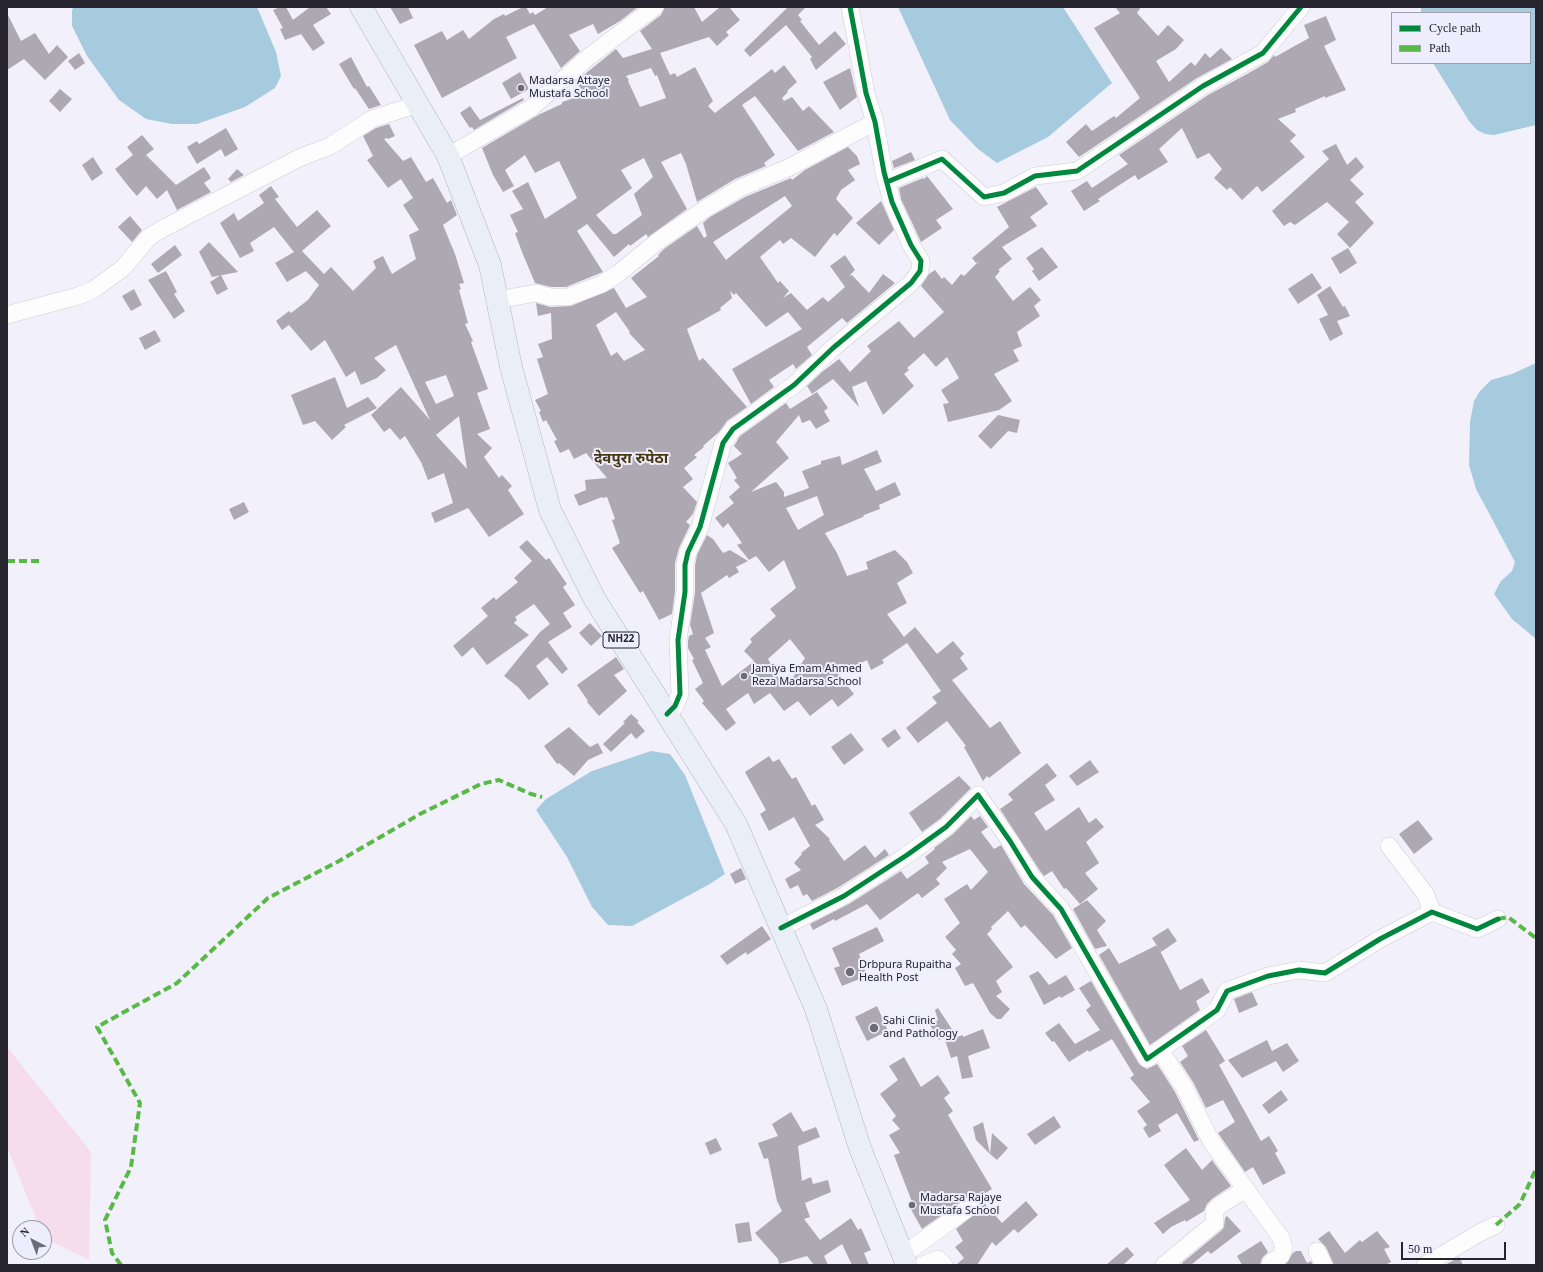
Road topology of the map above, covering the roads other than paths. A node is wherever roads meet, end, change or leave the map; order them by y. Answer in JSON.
{"nodes":[{"id":1,"x":360,"y":7,"type":"edge"},
{"id":2,"x":655,"y":7,"type":"edge"},
{"id":3,"x":850,"y":7,"type":"edge"},
{"id":4,"x":1301,"y":7,"type":"edge"},
{"id":5,"x":418,"y":104,"type":"junction"},
{"id":6,"x":876,"y":122,"type":"junction"},
{"id":7,"x":448,"y":156,"type":"junction"},
{"id":8,"x":887,"y":182,"type":"junction"},
{"id":9,"x":497,"y":300,"type":"junction"},
{"id":10,"x":7,"y":315,"type":"edge"},
{"id":11,"x":667,"y":714,"type":"junction"},
{"id":12,"x":1389,"y":846,"type":"dead end"},
{"id":13,"x":1432,"y":912,"type":"junction"},
{"id":14,"x":1498,"y":918,"type":"dead end"},
{"id":15,"x":781,"y":928,"type":"junction"},
{"id":16,"x":1160,"y":1050,"type":"junction"},
{"id":17,"x":1246,"y":1189,"type":"junction"},
{"id":18,"x":971,"y":1206,"type":"dead end"},
{"id":19,"x":1496,"y":1225,"type":"dead end"},
{"id":20,"x":905,"y":1260,"type":"edge"},
{"id":21,"x":923,"y":1265,"type":"edge"},
{"id":22,"x":944,"y":1265,"type":"edge"},
{"id":23,"x":1164,"y":1265,"type":"edge"},
{"id":24,"x":1270,"y":1265,"type":"edge"},
{"id":25,"x":1425,"y":1265,"type":"edge"}],
"edges":[{"from":1,"to":5,"type":"main road","number":"NH22"},
{"from":2,"to":7,"type":"street"},
{"from":3,"to":6,"type":"street"},
{"from":4,"to":8,"type":"street"},
{"from":5,"to":7,"type":"main road","number":"NH22"},
{"from":5,"to":10,"type":"street"},
{"from":6,"to":8,"type":"street"},
{"from":6,"to":9,"type":"street"},
{"from":7,"to":9,"type":"main road","number":"NH22"},
{"from":8,"to":11,"type":"street"},
{"from":9,"to":11,"type":"main road","number":"NH22"},
{"from":11,"to":15,"type":"main road","number":"NH22"},
{"from":12,"to":13,"type":"street"},
{"from":13,"to":14,"type":"street"},
{"from":13,"to":16,"type":"street"},
{"from":15,"to":16,"type":"street"},
{"from":15,"to":20,"type":"main road","number":"NH22"},
{"from":16,"to":17,"type":"street"},
{"from":17,"to":23,"type":"street"},
{"from":17,"to":24,"type":"street"},
{"from":18,"to":20,"type":"street"},
{"from":19,"to":25,"type":"street"},
{"from":21,"to":22,"type":"street"}]}
